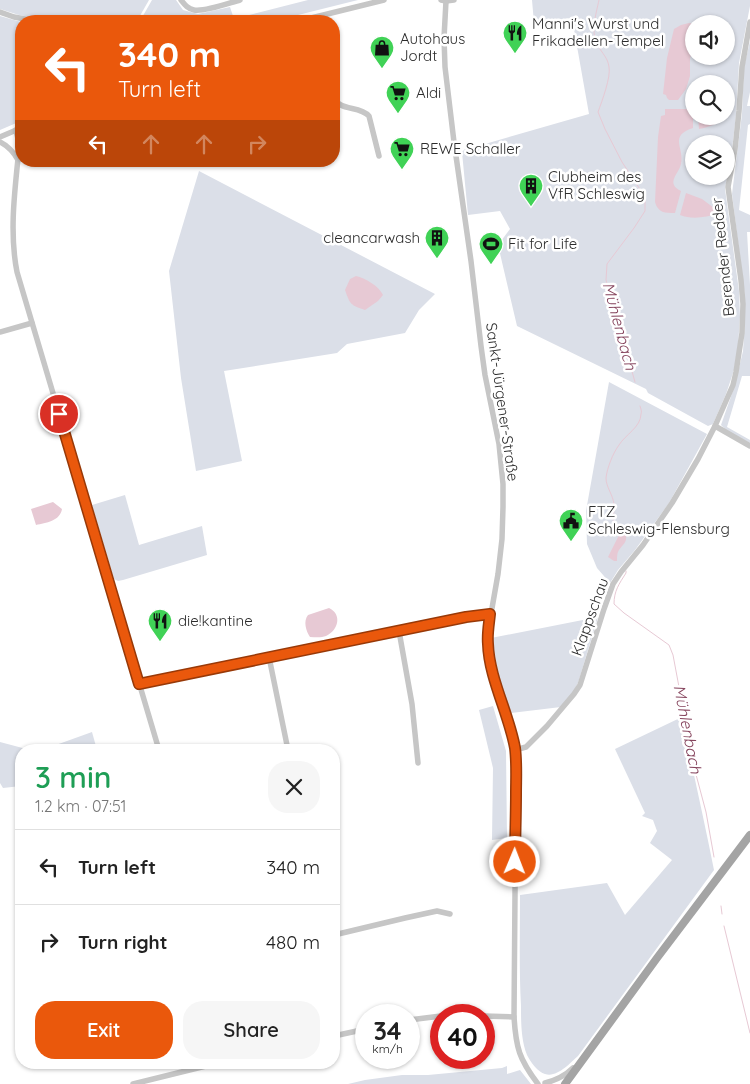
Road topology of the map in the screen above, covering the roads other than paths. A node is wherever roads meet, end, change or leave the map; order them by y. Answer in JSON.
{"nodes":[{"id":1,"x":181,"y":0,"type":"edge"},
{"id":2,"x":240,"y":0,"type":"edge"},
{"id":3,"x":384,"y":0,"type":"edge"},
{"id":4,"x":454,"y":0,"type":"edge"},
{"id":5,"x":443,"y":1,"type":"edge"},
{"id":6,"x":0,"y":12,"type":"edge"},
{"id":7,"x":330,"y":15,"type":"edge"},
{"id":8,"x":15,"y":17,"type":"edge"},
{"id":9,"x":750,"y":22,"type":"edge"},
{"id":10,"x":340,"y":106,"type":"edge"},
{"id":11,"x":15,"y":131,"type":"edge"},
{"id":12,"x":0,"y":137,"type":"edge"},
{"id":13,"x":0,"y":142,"type":"edge"},
{"id":14,"x":15,"y":155,"type":"edge"},
{"id":15,"x":379,"y":156,"type":"dead end"},
{"id":16,"x":17,"y":167,"type":"edge"},
{"id":17,"x":32,"y":323,"type":"junction"},
{"id":18,"x":0,"y":332,"type":"edge"},
{"id":19,"x":714,"y":429,"type":"junction"},
{"id":20,"x":750,"y":446,"type":"edge"},
{"id":21,"x":490,"y":614,"type":"junction"},
{"id":22,"x":399,"y":631,"type":"junction"},
{"id":23,"x":269,"y":657,"type":"junction"},
{"id":24,"x":139,"y":684,"type":"junction"},
{"id":25,"x":157,"y":744,"type":"edge"},
{"id":26,"x":287,"y":744,"type":"edge"},
{"id":27,"x":515,"y":750,"type":"junction"},
{"id":28,"x":418,"y":763,"type":"dead end"},
{"id":29,"x":750,"y":835,"type":"edge"},
{"id":30,"x":450,"y":914,"type":"dead end"},
{"id":31,"x":340,"y":933,"type":"edge"},
{"id":32,"x":495,"y":1016,"type":"edge"},
{"id":33,"x":514,"y":1017,"type":"junction"},
{"id":34,"x":355,"y":1031,"type":"edge"},
{"id":35,"x":340,"y":1035,"type":"edge"},
{"id":36,"x":582,"y":1060,"type":"junction"},
{"id":37,"x":194,"y":1069,"type":"edge"},
{"id":38,"x":527,"y":1070,"type":"junction"},
{"id":39,"x":546,"y":1083,"type":"edge"},
{"id":40,"x":133,"y":1084,"type":"edge"},
{"id":41,"x":538,"y":1084,"type":"edge"},
{"id":42,"x":565,"y":1084,"type":"edge"}],
"edges":[{"from":1,"to":2,"type":"street"},
{"from":3,"to":7,"type":"street"},
{"from":4,"to":5,"type":"street"},
{"from":5,"to":21,"type":"street","name":"Sankt-Jürgener-Straße"},
{"from":6,"to":8,"type":"street"},
{"from":9,"to":19,"type":"street","name":"Berender Redder"},
{"from":10,"to":15,"type":"street"},
{"from":11,"to":12,"type":"street"},
{"from":13,"to":14,"type":"street"},
{"from":16,"to":17,"type":"street"},
{"from":17,"to":18,"type":"street"},
{"from":17,"to":24,"type":"street"},
{"from":19,"to":20,"type":"street"},
{"from":19,"to":27,"type":"street","name":"Klappschau"},
{"from":21,"to":22,"type":"street"},
{"from":21,"to":27,"type":"street","name":"Sankt-Jürgener-Straße"},
{"from":22,"to":23,"type":"street"},
{"from":22,"to":28,"type":"street"},
{"from":23,"to":24,"type":"street"},
{"from":23,"to":26,"type":"street"},
{"from":24,"to":25,"type":"street"},
{"from":27,"to":33,"type":"street","name":"Sankt-Jürgener-Straße"},
{"from":29,"to":36,"type":"main road"},
{"from":30,"to":31,"type":"street"},
{"from":32,"to":33,"type":"street"},
{"from":33,"to":38,"type":"street","name":"Sankt-Jürgener-Straße"},
{"from":34,"to":35,"type":"street"},
{"from":36,"to":39,"type":"street"},
{"from":36,"to":42,"type":"main road"},
{"from":37,"to":40,"type":"street"},
{"from":38,"to":39,"type":"street"},
{"from":38,"to":41,"type":"street","name":"Sankt-Jürgener-Straße"}]}
